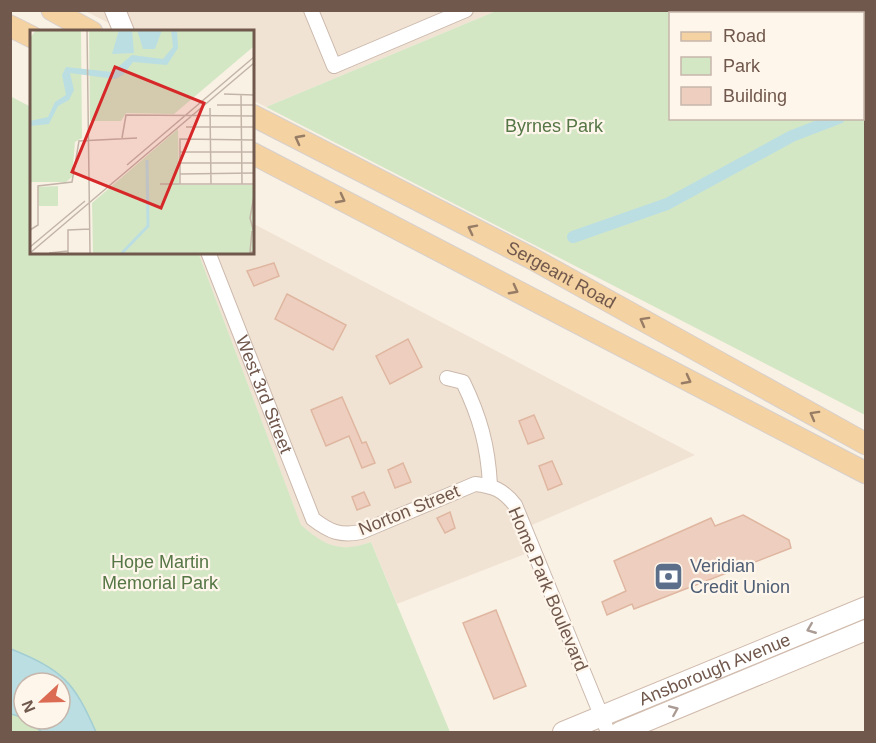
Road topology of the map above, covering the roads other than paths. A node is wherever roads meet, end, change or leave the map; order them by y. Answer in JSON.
{"nodes":[{"id":1,"x":52,"y":10,"type":"edge"},
{"id":2,"x":115,"y":10,"type":"edge"},
{"id":3,"x":312,"y":10,"type":"edge"},
{"id":4,"x":466,"y":10,"type":"edge"},
{"id":5,"x":10,"y":26,"type":"edge"},
{"id":6,"x":88,"y":30,"type":"edge"},
{"id":7,"x":123,"y":30,"type":"edge"},
{"id":8,"x":30,"y":36,"type":"edge"},
{"id":9,"x":254,"y":116,"type":"edge"},
{"id":10,"x":254,"y":154,"type":"edge"},
{"id":11,"x":209,"y":254,"type":"edge"},
{"id":12,"x":447,"y":378,"type":"dead end"},
{"id":13,"x":866,"y":444,"type":"edge"},
{"id":14,"x":866,"y":473,"type":"edge"},
{"id":15,"x":490,"y":485,"type":"junction"},
{"id":16,"x":327,"y":530,"type":"joint"},
{"id":17,"x":866,"y":607,"type":"edge"},
{"id":18,"x":866,"y":630,"type":"edge"},
{"id":19,"x":604,"y":724,"type":"edge"},
{"id":20,"x":563,"y":732,"type":"edge"},
{"id":21,"x":620,"y":732,"type":"edge"}],
"edges":[{"from":1,"to":6,"type":"main road"},
{"from":2,"to":7,"type":"main road"},
{"from":3,"to":4,"type":"street"},
{"from":5,"to":8,"type":"main road"},
{"from":13,"to":9,"type":"main road","name":"Sergeant Road","one_way":true},
{"from":10,"to":14,"type":"main road","name":"Sergeant Road","one_way":true},
{"from":11,"to":16,"type":"street","name":"West 3rd Street"},
{"from":12,"to":15,"type":"street"},
{"from":15,"to":16,"type":"street","name":"Norton Street"},
{"from":15,"to":19,"type":"street","name":"Home Park Boulevard"},
{"from":17,"to":19,"type":"main road","name":"Ansborough Avenue","one_way":true},
{"from":21,"to":18,"type":"main road","name":"Ansborough Avenue","one_way":true},
{"from":19,"to":20,"type":"main road","name":"Ansborough Avenue"}]}
